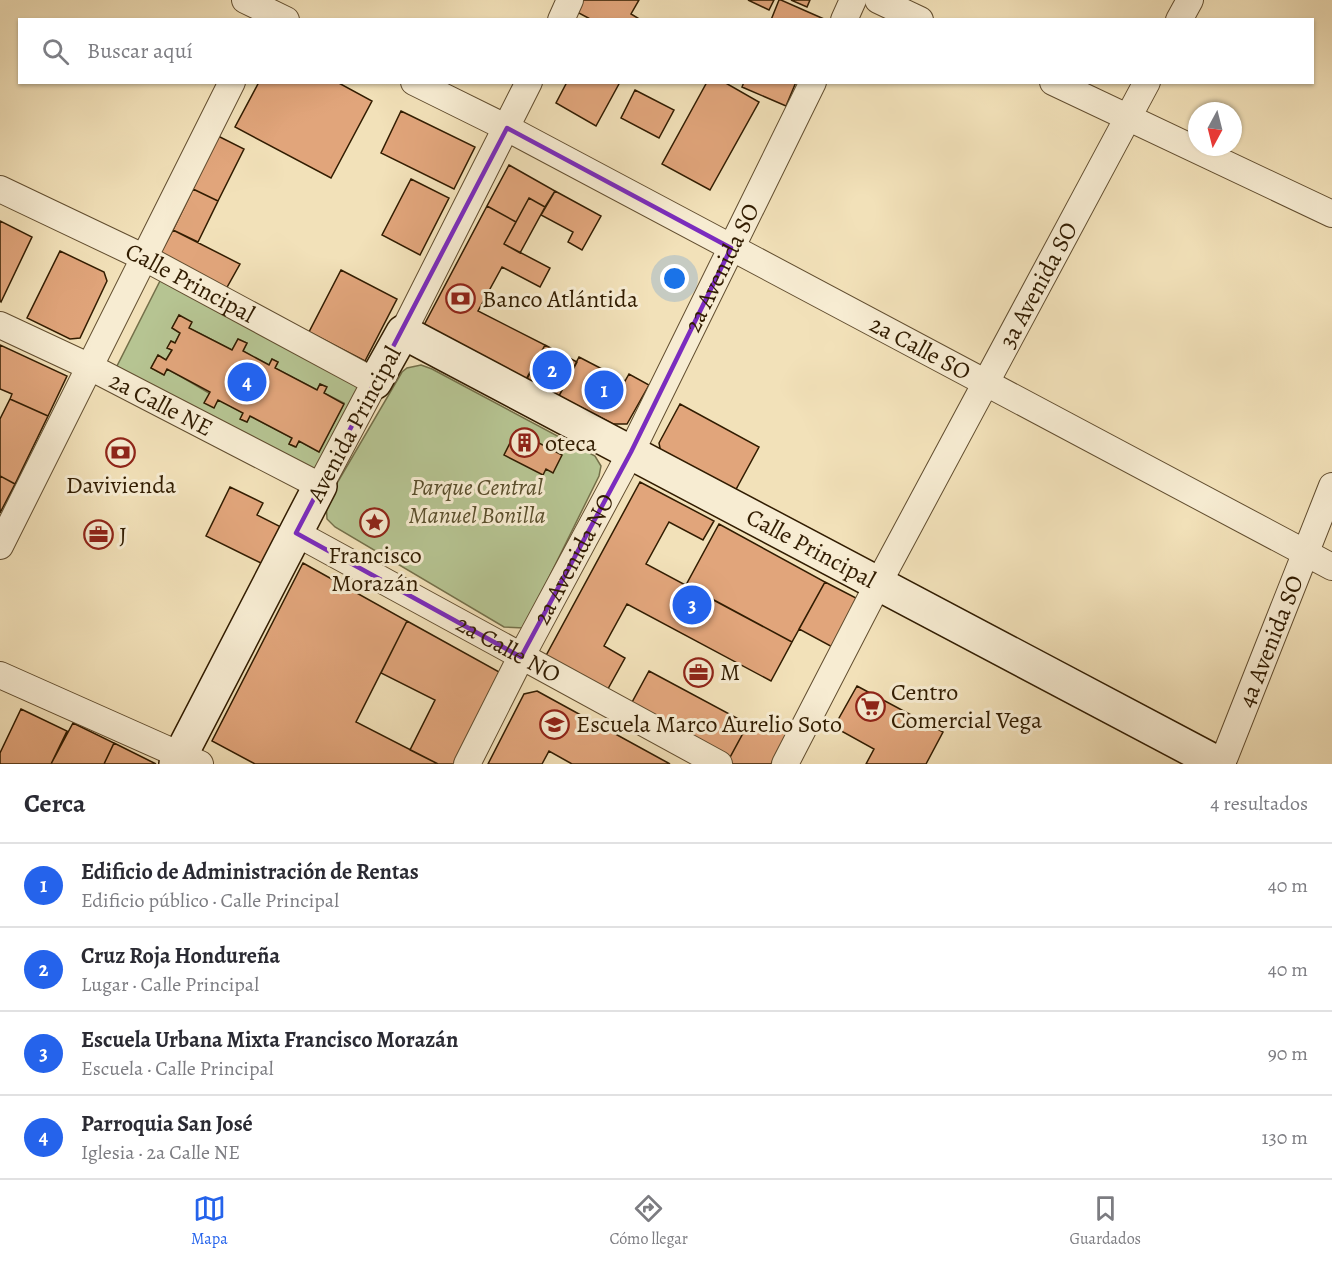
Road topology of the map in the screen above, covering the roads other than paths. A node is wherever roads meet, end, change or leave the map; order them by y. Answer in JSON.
{"nodes":[{"id":1,"x":570,"y":0,"type":"edge"},
{"id":2,"x":853,"y":0,"type":"edge"},
{"id":3,"x":879,"y":0,"type":"edge"},
{"id":4,"x":1190,"y":0,"type":"edge"},
{"id":5,"x":562,"y":18,"type":"edge"},
{"id":6,"x":845,"y":18,"type":"edge"},
{"id":7,"x":916,"y":18,"type":"edge"},
{"id":8,"x":1180,"y":18,"type":"edge"},
{"id":9,"x":231,"y":84,"type":"edge"},
{"id":10,"x":418,"y":84,"type":"edge"},
{"id":11,"x":528,"y":84,"type":"edge"},
{"id":12,"x":812,"y":84,"type":"edge"},
{"id":13,"x":1057,"y":84,"type":"edge"},
{"id":14,"x":1146,"y":84,"type":"edge"},
{"id":15,"x":1128,"y":118,"type":"junction"},
{"id":16,"x":507,"y":128,"type":"junction"},
{"id":17,"x":0,"y":189,"type":"edge"},
{"id":18,"x":1332,"y":214,"type":"edge"},
{"id":19,"x":731,"y":248,"type":"junction"},
{"id":20,"x":145,"y":258,"type":"junction"},
{"id":21,"x":0,"y":325,"type":"edge"},
{"id":22,"x":403,"y":332,"type":"junction"},
{"id":23,"x":90,"y":367,"type":"junction"},
{"id":24,"x":375,"y":382,"type":"junction"},
{"id":25,"x":985,"y":383,"type":"junction"},
{"id":26,"x":631,"y":452,"type":"junction"},
{"id":27,"x":320,"y":486,"type":"junction"},
{"id":28,"x":1332,"y":486,"type":"edge"},
{"id":29,"x":296,"y":534,"type":"junction"},
{"id":30,"x":0,"y":546,"type":"edge"},
{"id":31,"x":1306,"y":554,"type":"junction"},
{"id":32,"x":1332,"y":567,"type":"edge"},
{"id":33,"x":879,"y":582,"type":"junction"},
{"id":34,"x":521,"y":657,"type":"junction"},
{"id":35,"x":0,"y":675,"type":"edge"},
{"id":36,"x":185,"y":761,"type":"edge"},
{"id":37,"x":467,"y":764,"type":"edge"},
{"id":38,"x":719,"y":764,"type":"edge"},
{"id":39,"x":785,"y":764,"type":"edge"},
{"id":40,"x":1221,"y":764,"type":"edge"}],
"edges":[{"from":1,"to":5,"type":"street"},
{"from":2,"to":6,"type":"street"},
{"from":3,"to":7,"type":"street"},
{"from":4,"to":8,"type":"street"},
{"from":9,"to":20,"type":"street"},
{"from":10,"to":16,"type":"street","name":"2a Calle SO"},
{"from":11,"to":16,"type":"street","name":"Avenida Principal"},
{"from":12,"to":19,"type":"street","name":"2a Avenida SO"},
{"from":13,"to":15,"type":"street"},
{"from":14,"to":15,"type":"street","name":"3a Avenida SO"},
{"from":15,"to":18,"type":"street"},
{"from":15,"to":25,"type":"street","name":"3a Avenida SO"},
{"from":16,"to":19,"type":"street","name":"2a Calle SO"},
{"from":16,"to":22,"type":"street","name":"Avenida Principal"},
{"from":17,"to":20,"type":"street","name":"Calle Principal"},
{"from":19,"to":25,"type":"street","name":"2a Calle SO"},
{"from":19,"to":26,"type":"street","name":"2a Avenida SO"},
{"from":20,"to":23,"type":"street"},
{"from":20,"to":24,"type":"street","name":"Calle Principal"},
{"from":21,"to":23,"type":"street","name":"2a Calle NE"},
{"from":22,"to":24,"type":"street","name":"Avenida Principal"},
{"from":22,"to":26,"type":"street","name":"Calle Principal"},
{"from":23,"to":27,"type":"street","name":"2a Calle NE"},
{"from":23,"to":30,"type":"street"},
{"from":24,"to":27,"type":"street","name":"Avenida Principal"},
{"from":25,"to":31,"type":"street","name":"2a Calle SO"},
{"from":25,"to":33,"type":"street","name":"3a Avenida SO"},
{"from":26,"to":33,"type":"street","name":"Calle Principal"},
{"from":26,"to":34,"type":"street","name":"2a Avenida NO"},
{"from":27,"to":29,"type":"street","name":"Avenida Principal"},
{"from":28,"to":31,"type":"street","name":"4a Avenida SO"},
{"from":29,"to":34,"type":"street","name":"2a Calle NO"},
{"from":29,"to":36,"type":"street","name":"Avenida Principal"},
{"from":31,"to":32,"type":"street","name":"2a Calle SO"},
{"from":31,"to":40,"type":"street","name":"4a Avenida SO"},
{"from":33,"to":39,"type":"street","name":"3a Avenida SO"},
{"from":33,"to":40,"type":"street","name":"Calle Principal"},
{"from":34,"to":37,"type":"street","name":"2a Avenida NO"},
{"from":34,"to":38,"type":"street","name":"2a Calle NO"},
{"from":35,"to":36,"type":"street"}]}
